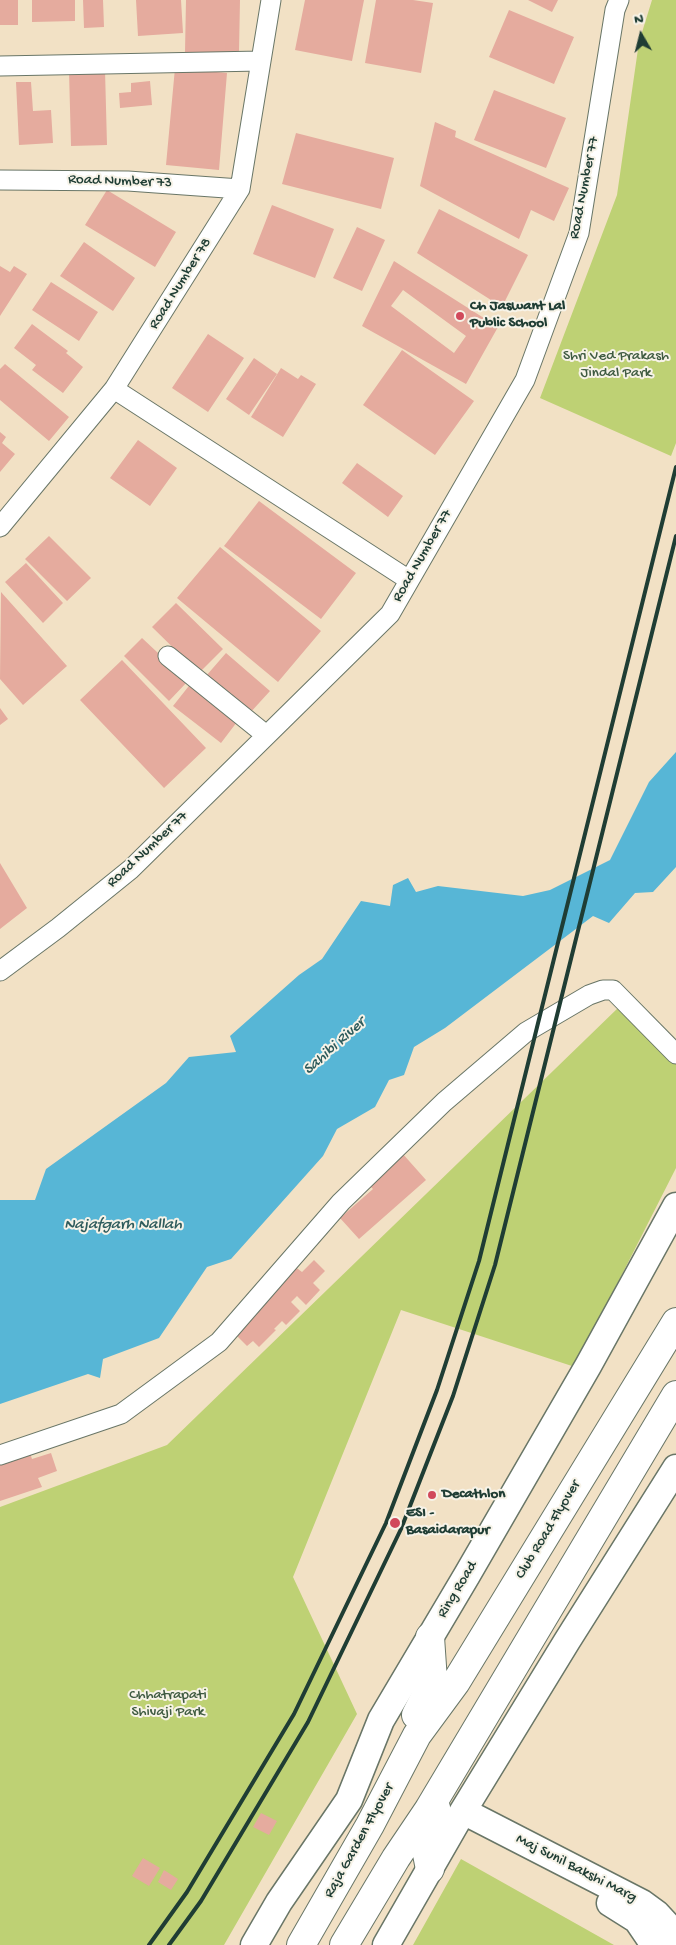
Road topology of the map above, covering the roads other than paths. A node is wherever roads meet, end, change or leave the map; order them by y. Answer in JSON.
{"nodes":[{"id":1,"x":271,"y":0,"type":"edge"},
{"id":2,"x":619,"y":0,"type":"edge"},
{"id":3,"x":261,"y":61,"type":"junction"},
{"id":4,"x":0,"y":66,"type":"edge"},
{"id":5,"x":0,"y":180,"type":"edge"},
{"id":6,"x":240,"y":189,"type":"junction"},
{"id":7,"x":114,"y":389,"type":"junction"},
{"id":8,"x":0,"y":526,"type":"edge"},
{"id":9,"x":409,"y":580,"type":"junction"},
{"id":10,"x":168,"y":656,"type":"dead end"},
{"id":11,"x":266,"y":735,"type":"junction"},
{"id":12,"x":0,"y":971,"type":"edge"},
{"id":13,"x":676,"y":1054,"type":"edge"},
{"id":14,"x":676,"y":1206,"type":"edge"},
{"id":15,"x":676,"y":1322,"type":"edge"},
{"id":16,"x":676,"y":1395,"type":"edge"},
{"id":17,"x":0,"y":1455,"type":"edge"},
{"id":18,"x":676,"y":1468,"type":"edge"},
{"id":19,"x":430,"y":1637,"type":"junction"},
{"id":20,"x":417,"y":1735,"type":"joint"},
{"id":21,"x":385,"y":1797,"type":"junction"},
{"id":22,"x":433,"y":1802,"type":"junction"},
{"id":23,"x":460,"y":1818,"type":"junction"},
{"id":24,"x":430,"y":1869,"type":"junction"},
{"id":25,"x":676,"y":1941,"type":"edge"},
{"id":26,"x":254,"y":1945,"type":"edge"},
{"id":27,"x":301,"y":1945,"type":"edge"},
{"id":28,"x":344,"y":1945,"type":"edge"},
{"id":29,"x":386,"y":1945,"type":"edge"},
{"id":30,"x":654,"y":1945,"type":"edge"}],
"edges":[{"from":1,"to":3,"type":"street","name":"Road Number 78"},
{"from":2,"to":9,"type":"street","name":"Road Number 77"},
{"from":3,"to":4,"type":"street"},
{"from":3,"to":6,"type":"street","name":"Road Number 78"},
{"from":5,"to":6,"type":"street","name":"Road Number 73"},
{"from":6,"to":7,"type":"street","name":"Road Number 78"},
{"from":7,"to":8,"type":"street","name":"Road Number 78"},
{"from":7,"to":9,"type":"street"},
{"from":9,"to":11,"type":"street","name":"Road Number 77"},
{"from":10,"to":11,"type":"street"},
{"from":11,"to":12,"type":"street","name":"Road Number 77"},
{"from":13,"to":17,"type":"street"},
{"from":14,"to":19,"type":"main road","name":"Ring Road"},
{"from":15,"to":20,"type":"main road","name":"Club Road Flyover"},
{"from":16,"to":22,"type":"main road"},
{"from":18,"to":23,"type":"main road"},
{"from":19,"to":21,"type":"main road"},
{"from":19,"to":26,"type":"main road","name":"Ring Road"},
{"from":20,"to":21,"type":"main road","name":"Raja Garden Flyover"},
{"from":21,"to":27,"type":"main road","name":"Raja Garden Flyover"},
{"from":22,"to":24,"type":"main road"},
{"from":22,"to":28,"type":"main road"},
{"from":23,"to":24,"type":"main road"},
{"from":23,"to":25,"type":"main road","name":"Maj Sunil Bakshi Marg"},
{"from":23,"to":30,"type":"main road","name":"Maj Sunil Bakshi Marg"},
{"from":24,"to":29,"type":"main road"}]}
